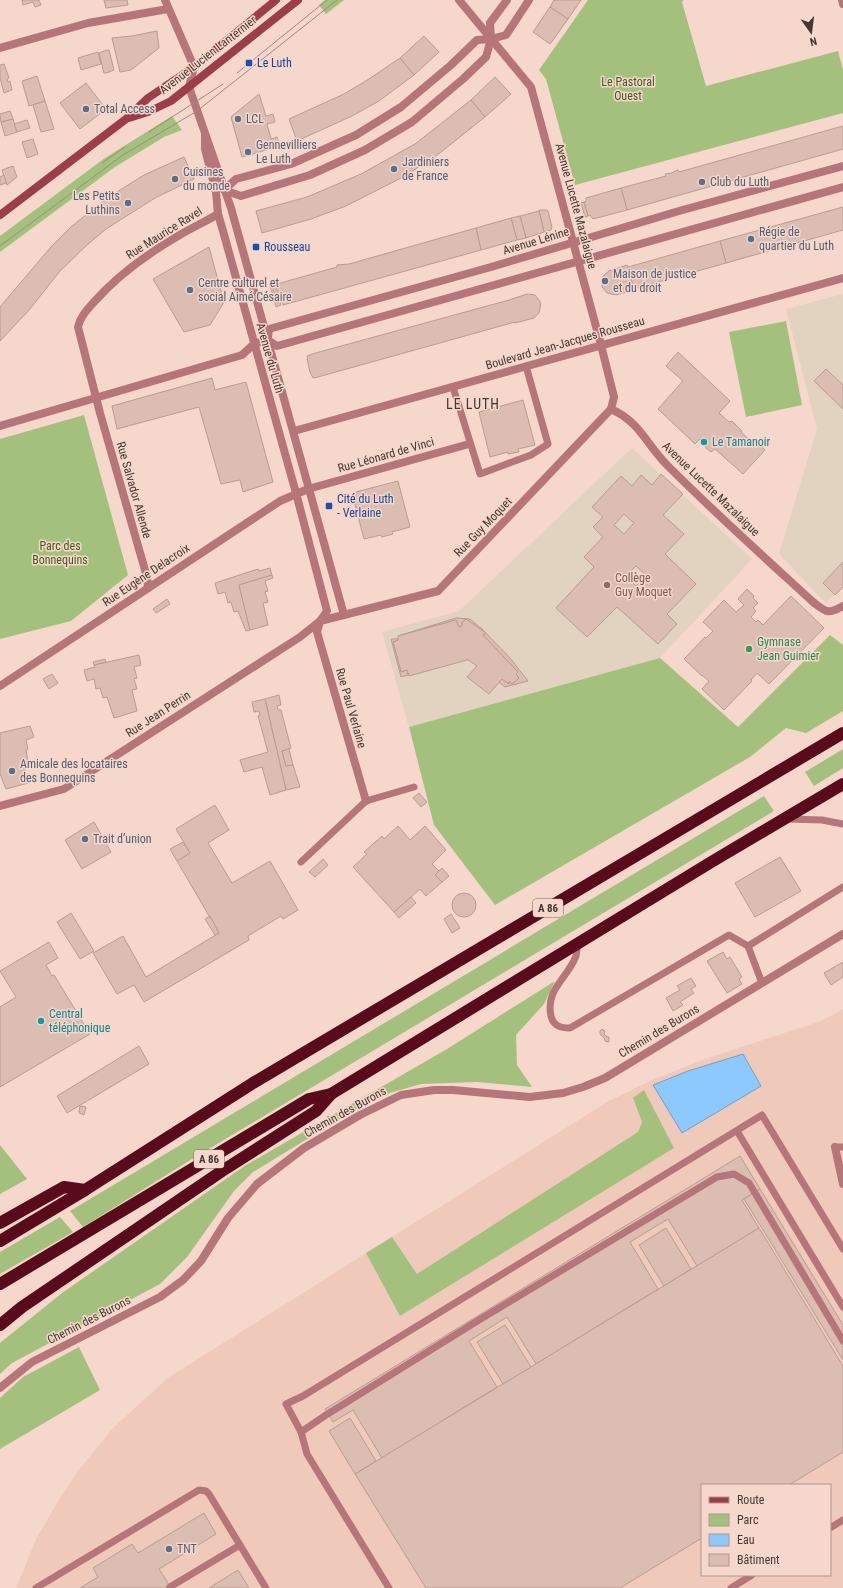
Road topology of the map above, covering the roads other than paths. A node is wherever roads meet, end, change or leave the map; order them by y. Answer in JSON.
{"nodes":[{"id":1,"x":165,"y":0,"type":"edge"},
{"id":2,"x":276,"y":0,"type":"edge"},
{"id":3,"x":298,"y":0,"type":"edge"},
{"id":4,"x":459,"y":0,"type":"edge"},
{"id":5,"x":507,"y":0,"type":"edge"},
{"id":6,"x":530,"y":0,"type":"edge"},
{"id":7,"x":842,"y":0,"type":"edge"},
{"id":8,"x":843,"y":4,"type":"edge"},
{"id":9,"x":168,"y":9,"type":"junction"},
{"id":10,"x":491,"y":39,"type":"junction"},
{"id":11,"x":0,"y":48,"type":"edge"},
{"id":12,"x":194,"y":67,"type":"junction"},
{"id":13,"x":189,"y":87,"type":"junction"},
{"id":14,"x":126,"y":119,"type":"junction"},
{"id":15,"x":843,"y":166,"type":"edge"},
{"id":16,"x":843,"y":187,"type":"edge"},
{"id":17,"x":220,"y":192,"type":"junction"},
{"id":18,"x":0,"y":214,"type":"edge"},
{"id":19,"x":218,"y":214,"type":"junction"},
{"id":20,"x":573,"y":242,"type":"junction"},
{"id":21,"x":578,"y":261,"type":"junction"},
{"id":22,"x":843,"y":278,"type":"edge"},
{"id":23,"x":78,"y":327,"type":"joint"},
{"id":24,"x":268,"y":340,"type":"junction"},
{"id":25,"x":254,"y":344,"type":"junction"},
{"id":26,"x":601,"y":345,"type":"junction"},
{"id":27,"x":526,"y":366,"type":"junction"},
{"id":28,"x":453,"y":387,"type":"junction"},
{"id":29,"x":96,"y":398,"type":"junction"},
{"id":30,"x":611,"y":409,"type":"junction"},
{"id":31,"x":0,"y":426,"type":"edge"},
{"id":32,"x":294,"y":431,"type":"junction"},
{"id":33,"x":469,"y":444,"type":"junction"},
{"id":34,"x":308,"y":489,"type":"junction"},
{"id":35,"x":296,"y":493,"type":"junction"},
{"id":36,"x":148,"y":588,"type":"junction"},
{"id":37,"x":843,"y":606,"type":"edge"},
{"id":38,"x":344,"y":615,"type":"junction"},
{"id":39,"x":320,"y":621,"type":"junction"},
{"id":40,"x":0,"y":686,"type":"edge"},
{"id":41,"x":843,"y":733,"type":"edge"},
{"id":42,"x":843,"y":784,"type":"edge"},
{"id":43,"x":414,"y":787,"type":"dead end"},
{"id":44,"x":366,"y":801,"type":"junction"},
{"id":45,"x":0,"y":806,"type":"edge"},
{"id":46,"x":785,"y":818,"type":"junction"},
{"id":47,"x":843,"y":824,"type":"edge"},
{"id":48,"x":301,"y":862,"type":"dead end"},
{"id":49,"x":843,"y":887,"type":"edge"},
{"id":50,"x":843,"y":934,"type":"edge"},
{"id":51,"x":578,"y":944,"type":"junction"},
{"id":52,"x":748,"y":946,"type":"junction"},
{"id":53,"x":762,"y":983,"type":"junction"},
{"id":54,"x":331,"y":1094,"type":"junction"},
{"id":55,"x":737,"y":1131,"type":"junction"},
{"id":56,"x":839,"y":1147,"type":"edge"},
{"id":57,"x":843,"y":1184,"type":"edge"},
{"id":58,"x":85,"y":1190,"type":"junction"},
{"id":59,"x":0,"y":1223,"type":"edge"},
{"id":60,"x":0,"y":1241,"type":"edge"},
{"id":61,"x":843,"y":1249,"type":"edge"},
{"id":62,"x":0,"y":1284,"type":"edge"},
{"id":63,"x":843,"y":1306,"type":"edge"},
{"id":64,"x":0,"y":1325,"type":"edge"},
{"id":65,"x":843,"y":1341,"type":"edge"},
{"id":66,"x":0,"y":1388,"type":"edge"},
{"id":67,"x":301,"y":1432,"type":"junction"},
{"id":68,"x":843,"y":1520,"type":"edge"},
{"id":69,"x":831,"y":1527,"type":"edge"},
{"id":70,"x":240,"y":1545,"type":"junction"},
{"id":71,"x":750,"y":1576,"type":"edge"},
{"id":72,"x":170,"y":1587,"type":"dead end"},
{"id":73,"x":36,"y":1588,"type":"edge"},
{"id":74,"x":266,"y":1588,"type":"edge"},
{"id":75,"x":388,"y":1588,"type":"edge"},
{"id":76,"x":731,"y":1588,"type":"edge"}],
"edges":[{"from":1,"to":9,"type":"street"},
{"from":2,"to":12,"type":"main road","name":"Avenue Lucien Lanternier"},
{"from":3,"to":13,"type":"main road","name":"Avenue Lucien Lanternier"},
{"from":4,"to":10,"type":"street","name":"Avenue Lucette Mazalaigue"},
{"from":5,"to":10,"type":"street"},
{"from":6,"to":10,"type":"street"},
{"from":7,"to":8,"type":"street"},
{"from":9,"to":11,"type":"street"},
{"from":9,"to":12,"type":"street"},
{"from":10,"to":17,"type":"street"},
{"from":10,"to":17,"type":"street"},
{"from":10,"to":20,"type":"street","name":"Avenue Lucette Mazalaigue"},
{"from":12,"to":13,"type":"street"},
{"from":12,"to":14,"type":"main road","name":"Avenue Lucien Lanternier"},
{"from":13,"to":14,"type":"main road","name":"Avenue Lucien Lanternier"},
{"from":13,"to":17,"type":"street","name":"Avenue du Luth"},
{"from":14,"to":18,"type":"main road","name":"Avenue Lucien Lanternier"},
{"from":15,"to":20,"type":"street","name":"Avenue Lénine"},
{"from":16,"to":21,"type":"street"},
{"from":17,"to":19,"type":"street","name":"Avenue du Luth"},
{"from":17,"to":24,"type":"street","name":"Avenue du Luth"},
{"from":19,"to":23,"type":"street","name":"Rue Maurice Ravel"},
{"from":19,"to":25,"type":"street","name":"Avenue du Luth"},
{"from":20,"to":21,"type":"street","name":"Avenue Lucette Mazalaigue"},
{"from":20,"to":24,"type":"street","name":"Avenue Lénine"},
{"from":21,"to":24,"type":"street"},
{"from":21,"to":26,"type":"street","name":"Avenue Lucette Mazalaigue"},
{"from":22,"to":26,"type":"street","name":"Boulevard Jean-Jacques Rousseau"},
{"from":23,"to":29,"type":"street","name":"Rue Salvador Allende"},
{"from":24,"to":25,"type":"street"},
{"from":24,"to":32,"type":"street","name":"Avenue du Luth"},
{"from":25,"to":29,"type":"street"},
{"from":25,"to":35,"type":"street","name":"Avenue du Luth"},
{"from":26,"to":27,"type":"street","name":"Boulevard Jean-Jacques Rousseau"},
{"from":26,"to":30,"type":"street","name":"Avenue Lucette Mazalaigue"},
{"from":27,"to":28,"type":"street","name":"Boulevard Jean-Jacques Rousseau"},
{"from":27,"to":33,"type":"lane"},
{"from":28,"to":32,"type":"street","name":"Boulevard Jean-Jacques Rousseau"},
{"from":28,"to":33,"type":"lane"},
{"from":29,"to":31,"type":"street"},
{"from":29,"to":36,"type":"street","name":"Rue Salvador Allende"},
{"from":30,"to":37,"type":"street","name":"Avenue Lucette Mazalaigue"},
{"from":30,"to":38,"type":"street","name":"Rue Guy Moquet"},
{"from":32,"to":34,"type":"street","name":"Avenue du Luth"},
{"from":33,"to":34,"type":"street","name":"Rue Léonard de Vinci"},
{"from":34,"to":35,"type":"street","name":"Rue Eugène Delacroix"},
{"from":34,"to":38,"type":"street"},
{"from":35,"to":36,"type":"street","name":"Rue Eugène Delacroix"},
{"from":35,"to":39,"type":"street","name":"Rue Paul Verlaine"},
{"from":36,"to":40,"type":"street","name":"Rue Eugène Delacroix"},
{"from":38,"to":39,"type":"street"},
{"from":39,"to":44,"type":"street","name":"Rue Paul Verlaine"},
{"from":39,"to":45,"type":"street","name":"Rue Jean Perrin"},
{"from":41,"to":58,"type":"highway","number":"A 86"},
{"from":42,"to":46,"type":"highway","number":"A 86"},
{"from":43,"to":44,"type":"lane"},
{"from":44,"to":48,"type":"lane"},
{"from":46,"to":47,"type":"lane"},
{"from":46,"to":51,"type":"highway","number":"A 86"},
{"from":49,"to":52,"type":"lane"},
{"from":50,"to":53,"type":"street","name":"Chemin des Burons"},
{"from":51,"to":52,"type":"lane"},
{"from":51,"to":54,"type":"highway","number":"A 86"},
{"from":52,"to":53,"type":"lane"},
{"from":53,"to":66,"type":"street","name":"Chemin des Burons"},
{"from":54,"to":62,"type":"highway","number":"A 86"},
{"from":54,"to":64,"type":"highway"},
{"from":55,"to":61,"type":"lane"},
{"from":55,"to":63,"type":"lane"},
{"from":55,"to":67,"type":"lane"},
{"from":56,"to":57,"type":"street"},
{"from":58,"to":59,"type":"highway"},
{"from":58,"to":60,"type":"highway","number":"A 86"},
{"from":65,"to":67,"type":"lane"},
{"from":67,"to":75,"type":"lane"},
{"from":68,"to":69,"type":"lane"},
{"from":70,"to":72,"type":"lane"},
{"from":70,"to":73,"type":"lane"},
{"from":70,"to":74,"type":"lane"},
{"from":71,"to":76,"type":"lane"}]}
